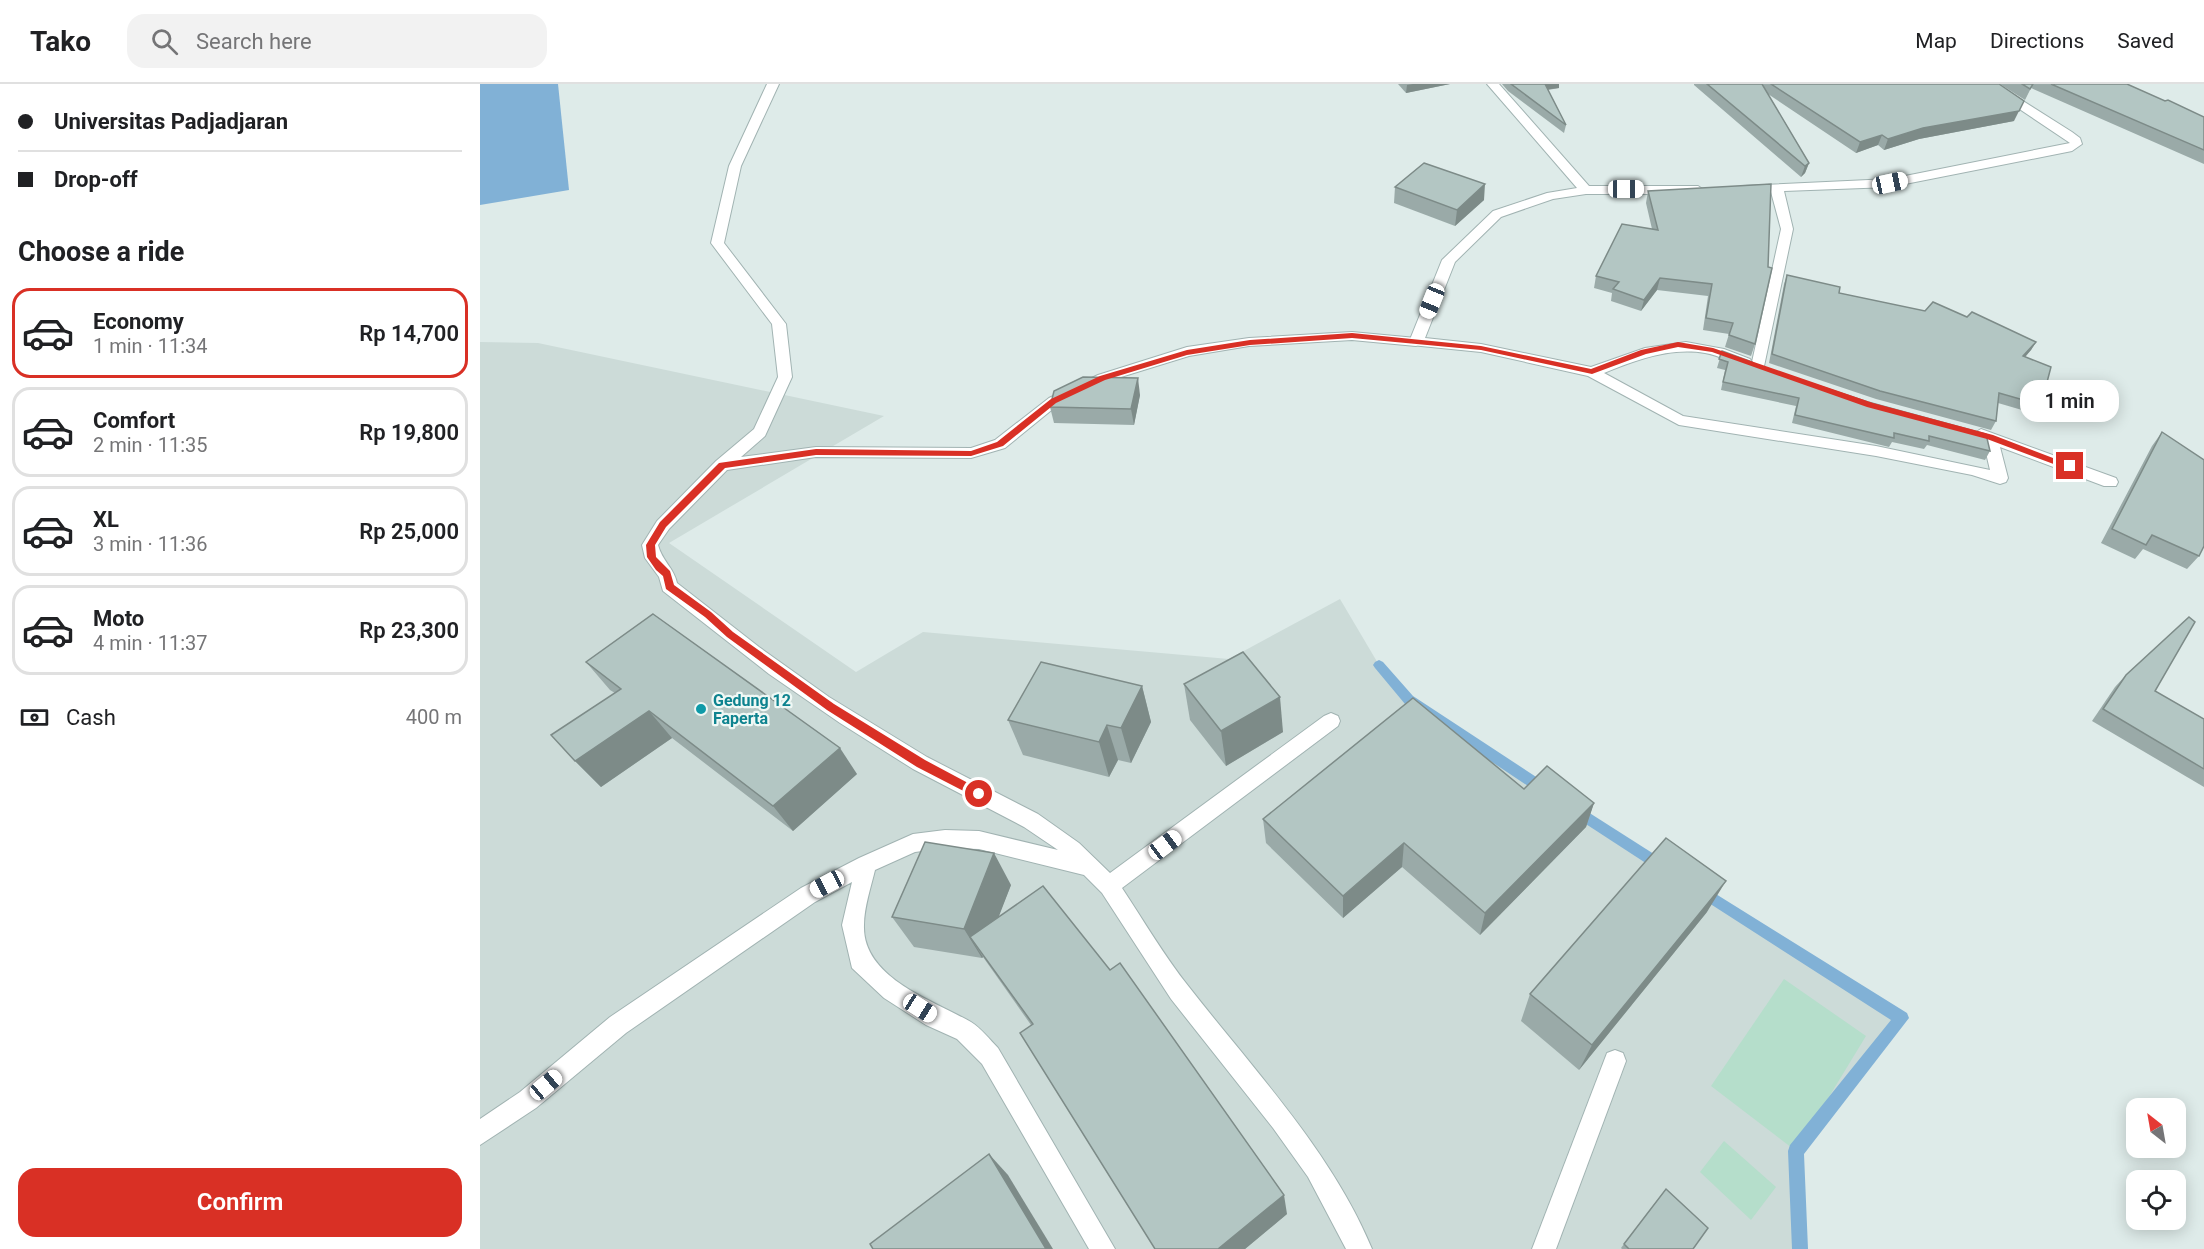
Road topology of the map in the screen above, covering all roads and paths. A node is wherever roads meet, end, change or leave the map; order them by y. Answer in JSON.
{"nodes":[{"id":1,"x":773,"y":84,"type":"edge"},
{"id":2,"x":1493,"y":84,"type":"edge"},
{"id":3,"x":1988,"y":84,"type":"edge"},
{"id":4,"x":1710,"y":189,"type":"edge"},
{"id":5,"x":1733,"y":189,"type":"edge"},
{"id":6,"x":1777,"y":189,"type":"junction"},
{"id":7,"x":1586,"y":190,"type":"junction"},
{"id":8,"x":1416,"y":342,"type":"junction"},
{"id":9,"x":1592,"y":372,"type":"junction"},
{"id":10,"x":1968,"y":431,"type":"edge"},
{"id":11,"x":1990,"y":437,"type":"junction"},
{"id":12,"x":722,"y":465,"type":"junction"},
{"id":13,"x":2110,"y":482,"type":"dead end"},
{"id":14,"x":1331,"y":721,"type":"dead end"},
{"id":15,"x":866,"y":864,"type":"junction"},
{"id":16,"x":1090,"y":867,"type":"junction"},
{"id":17,"x":1109,"y":886,"type":"junction"},
{"id":18,"x":1615,"y":1061,"type":"edge"},
{"id":19,"x":480,"y":1133,"type":"edge"},
{"id":20,"x":1103,"y":1249,"type":"edge"},
{"id":21,"x":1360,"y":1249,"type":"edge"},
{"id":22,"x":1544,"y":1249,"type":"edge"}],
"edges":[{"from":1,"to":12,"type":"street"},
{"from":2,"to":7,"type":"street"},
{"from":3,"to":6,"type":"street"},
{"from":4,"to":7,"type":"street"},
{"from":5,"to":6,"type":"street"},
{"from":6,"to":9,"type":"street"},
{"from":7,"to":8,"type":"street"},
{"from":8,"to":9,"type":"street"},
{"from":8,"to":12,"type":"street"},
{"from":9,"to":11,"type":"street"},
{"from":10,"to":11,"type":"street"},
{"from":11,"to":13,"type":"street"},
{"from":12,"to":16,"type":"street"},
{"from":14,"to":17,"type":"street"},
{"from":15,"to":16,"type":"street"},
{"from":15,"to":19,"type":"street"},
{"from":15,"to":20,"type":"street"},
{"from":16,"to":17,"type":"street"},
{"from":17,"to":21,"type":"street"},
{"from":18,"to":22,"type":"street"}]}
